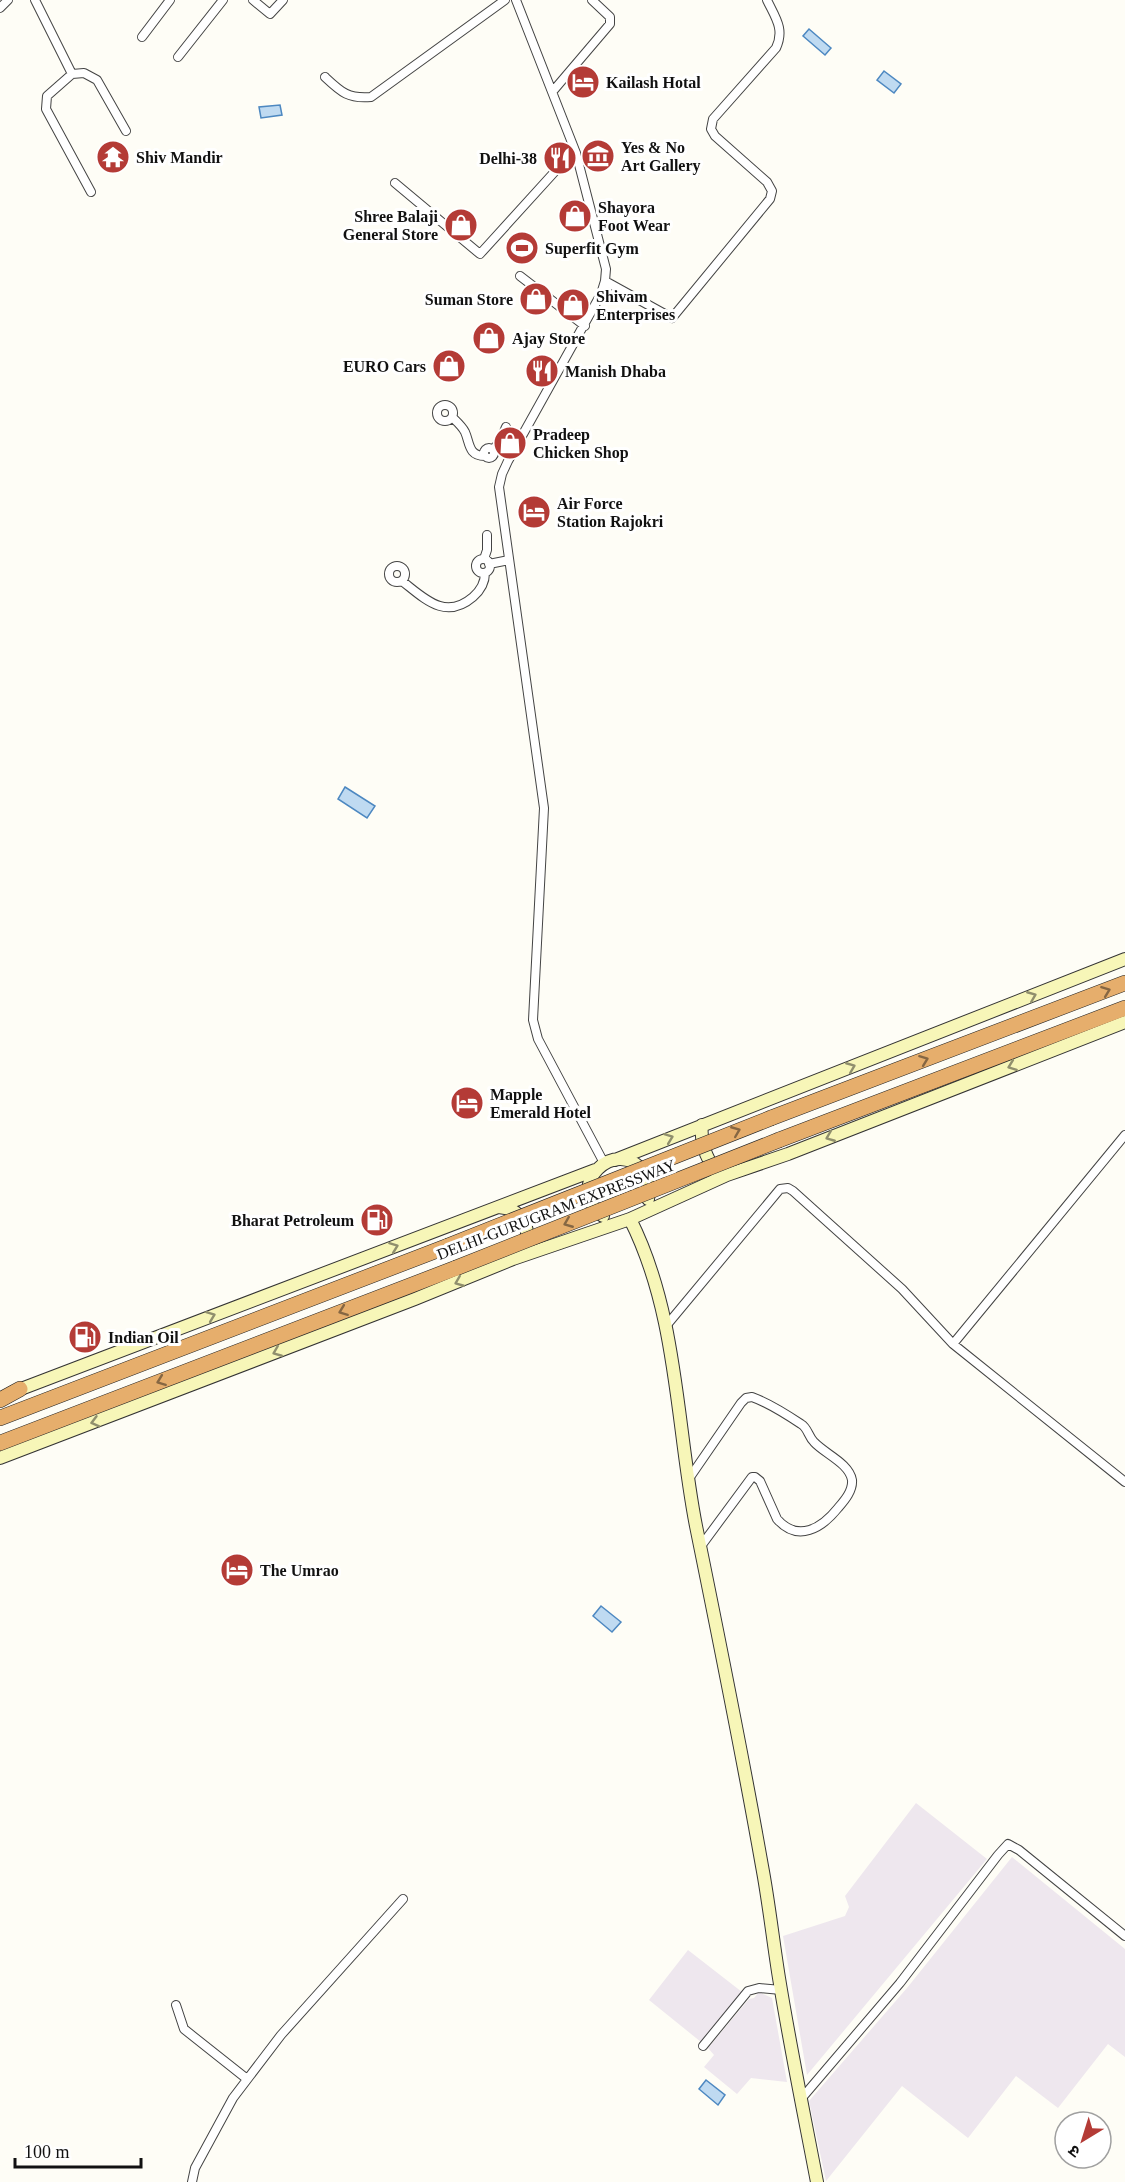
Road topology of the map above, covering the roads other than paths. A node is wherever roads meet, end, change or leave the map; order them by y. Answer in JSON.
{"nodes":[{"id":1,"x":8,"y":0,"type":"edge"},
{"id":2,"x":35,"y":0,"type":"edge"},
{"id":3,"x":170,"y":0,"type":"edge"},
{"id":4,"x":224,"y":0,"type":"edge"},
{"id":5,"x":253,"y":0,"type":"edge"},
{"id":6,"x":283,"y":0,"type":"edge"},
{"id":7,"x":505,"y":0,"type":"edge"},
{"id":8,"x":516,"y":0,"type":"edge"},
{"id":9,"x":592,"y":0,"type":"edge"},
{"id":10,"x":767,"y":0,"type":"edge"},
{"id":11,"x":0,"y":8,"type":"edge"},
{"id":12,"x":142,"y":37,"type":"dead end"},
{"id":13,"x":178,"y":57,"type":"dead end"},
{"id":14,"x":72,"y":74,"type":"junction"},
{"id":15,"x":325,"y":77,"type":"dead end"},
{"id":16,"x":553,"y":91,"type":"junction"},
{"id":17,"x":126,"y":131,"type":"dead end"},
{"id":18,"x":576,"y":153,"type":"junction"},
{"id":19,"x":394,"y":183,"type":"dead end"},
{"id":20,"x":91,"y":192,"type":"dead end"},
{"id":21,"x":520,"y":276,"type":"dead end"},
{"id":22,"x":605,"y":280,"type":"junction"},
{"id":23,"x":585,"y":326,"type":"junction"},
{"id":24,"x":452,"y":417,"type":"dead end"},
{"id":25,"x":506,"y":428,"type":"dead end"},
{"id":26,"x":490,"y":454,"type":"junction"},
{"id":27,"x":502,"y":474,"type":"junction"},
{"id":28,"x":488,"y":535,"type":"dead end"},
{"id":29,"x":509,"y":560,"type":"junction"},
{"id":30,"x":486,"y":565,"type":"junction"},
{"id":31,"x":402,"y":581,"type":"dead end"},
{"id":32,"x":1125,"y":959,"type":"edge"},
{"id":33,"x":1125,"y":983,"type":"edge"},
{"id":34,"x":1125,"y":1008,"type":"edge"},
{"id":35,"x":1125,"y":1022,"type":"edge"},
{"id":36,"x":702,"y":1125,"type":"junction"},
{"id":37,"x":1125,"y":1135,"type":"edge"},
{"id":38,"x":605,"y":1164,"type":"junction"},
{"id":39,"x":727,"y":1175,"type":"junction"},
{"id":40,"x":497,"y":1207,"type":"junction"},
{"id":41,"x":630,"y":1218,"type":"junction"},
{"id":42,"x":513,"y":1259,"type":"junction"},
{"id":43,"x":666,"y":1326,"type":"junction"},
{"id":44,"x":953,"y":1344,"type":"junction"},
{"id":45,"x":20,"y":1389,"type":"joint"},
{"id":46,"x":0,"y":1399,"type":"edge"},
{"id":47,"x":0,"y":1418,"type":"edge"},
{"id":48,"x":0,"y":1443,"type":"edge"},
{"id":49,"x":0,"y":1458,"type":"edge"},
{"id":50,"x":688,"y":1480,"type":"junction"},
{"id":51,"x":1125,"y":1482,"type":"edge"},
{"id":52,"x":701,"y":1546,"type":"junction"},
{"id":53,"x":403,"y":1899,"type":"dead end"},
{"id":54,"x":1125,"y":1936,"type":"edge"},
{"id":55,"x":781,"y":1990,"type":"junction"},
{"id":56,"x":176,"y":2005,"type":"dead end"},
{"id":57,"x":703,"y":2046,"type":"dead end"},
{"id":58,"x":247,"y":2079,"type":"junction"},
{"id":59,"x":801,"y":2099,"type":"junction"},
{"id":60,"x":192,"y":2182,"type":"edge"},
{"id":61,"x":818,"y":2182,"type":"edge"}],
"edges":[{"from":1,"to":11,"type":"street"},
{"from":2,"to":14,"type":"street"},
{"from":3,"to":12,"type":"street"},
{"from":4,"to":13,"type":"street"},
{"from":5,"to":6,"type":"street"},
{"from":7,"to":15,"type":"street"},
{"from":8,"to":16,"type":"street"},
{"from":9,"to":16,"type":"street"},
{"from":10,"to":22,"type":"street"},
{"from":14,"to":17,"type":"street"},
{"from":14,"to":20,"type":"street"},
{"from":16,"to":18,"type":"street"},
{"from":18,"to":19,"type":"street"},
{"from":18,"to":22,"type":"street"},
{"from":21,"to":23,"type":"street"},
{"from":22,"to":23,"type":"street"},
{"from":23,"to":27,"type":"street"},
{"from":24,"to":26,"type":"street"},
{"from":25,"to":26,"type":"street"},
{"from":26,"to":27,"type":"street"},
{"from":27,"to":29,"type":"street"},
{"from":28,"to":30,"type":"street"},
{"from":29,"to":30,"type":"street"},
{"from":29,"to":38,"type":"street"},
{"from":30,"to":31,"type":"street"},
{"from":36,"to":32,"type":"main road","one_way":true},
{"from":47,"to":33,"type":"highway","name":"DELHI-GURUGRAM EXPRESSWAY","one_way":true,"bridge":true},
{"from":34,"to":48,"type":"highway","name":"DELHI-GURUGRAM EXPRESSWAY","one_way":true,"bridge":true},
{"from":35,"to":39,"type":"main road","one_way":true},
{"from":38,"to":36,"type":"main road","one_way":true},
{"from":36,"to":39,"type":"main road"},
{"from":37,"to":44,"type":"street"},
{"from":38,"to":40,"type":"main road"},
{"from":38,"to":41,"type":"main road"},
{"from":38,"to":41,"type":"main road"},
{"from":39,"to":41,"type":"main road"},
{"from":40,"to":42,"type":"main road"},
{"from":45,"to":40,"type":"main road","one_way":true},
{"from":41,"to":42,"type":"main road"},
{"from":41,"to":43,"type":"main road"},
{"from":42,"to":49,"type":"main road","one_way":true},
{"from":43,"to":44,"type":"street"},
{"from":43,"to":50,"type":"main road"},
{"from":44,"to":51,"type":"street"},
{"from":45,"to":46,"type":"highway"},
{"from":50,"to":52,"type":"main road"},
{"from":50,"to":52,"type":"street"},
{"from":52,"to":55,"type":"main road"},
{"from":53,"to":58,"type":"street"},
{"from":54,"to":59,"type":"street"},
{"from":55,"to":57,"type":"street"},
{"from":55,"to":59,"type":"main road"},
{"from":56,"to":58,"type":"street"},
{"from":58,"to":60,"type":"street"},
{"from":59,"to":61,"type":"main road"}]}
